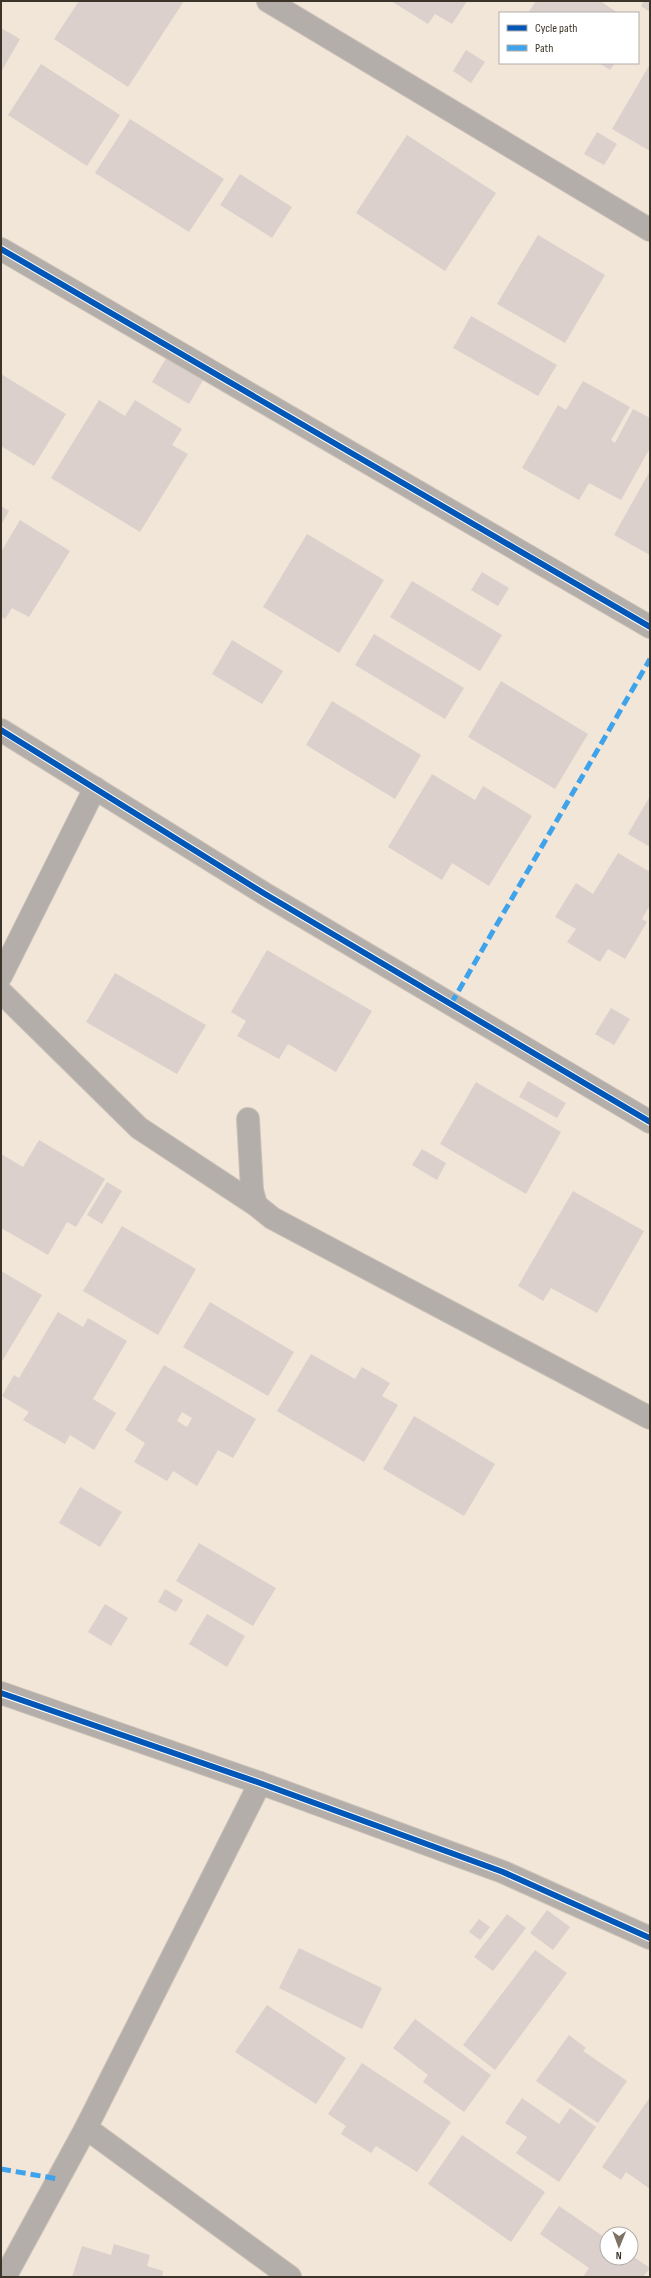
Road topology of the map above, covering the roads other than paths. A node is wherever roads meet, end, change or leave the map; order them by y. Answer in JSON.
{"nodes":[{"id":1,"x":268,"y":1,"type":"edge"},
{"id":2,"x":650,"y":230,"type":"edge"},
{"id":3,"x":1,"y":249,"type":"edge"},
{"id":4,"x":650,"y":628,"type":"edge"},
{"id":5,"x":1,"y":730,"type":"edge"},
{"id":6,"x":95,"y":788,"type":"junction"},
{"id":7,"x":1,"y":976,"type":"edge"},
{"id":8,"x":1,"y":992,"type":"edge"},
{"id":9,"x":248,"y":1119,"type":"dead end"},
{"id":10,"x":650,"y":1122,"type":"edge"},
{"id":11,"x":256,"y":1205,"type":"junction"},
{"id":12,"x":650,"y":1418,"type":"edge"},
{"id":13,"x":1,"y":1693,"type":"edge"},
{"id":14,"x":260,"y":1783,"type":"junction"},
{"id":15,"x":650,"y":1938,"type":"edge"},
{"id":16,"x":86,"y":2128,"type":"junction"},
{"id":17,"x":5,"y":2277,"type":"edge"},
{"id":18,"x":290,"y":2277,"type":"edge"}],
"edges":[{"from":1,"to":2,"type":"street"},
{"from":3,"to":4,"type":"street"},
{"from":5,"to":6,"type":"street"},
{"from":6,"to":7,"type":"street"},
{"from":6,"to":10,"type":"street"},
{"from":8,"to":11,"type":"street"},
{"from":9,"to":11,"type":"street"},
{"from":11,"to":12,"type":"street"},
{"from":13,"to":14,"type":"street"},
{"from":14,"to":15,"type":"street"},
{"from":14,"to":16,"type":"street"},
{"from":16,"to":17,"type":"street"},
{"from":16,"to":18,"type":"street"}]}
